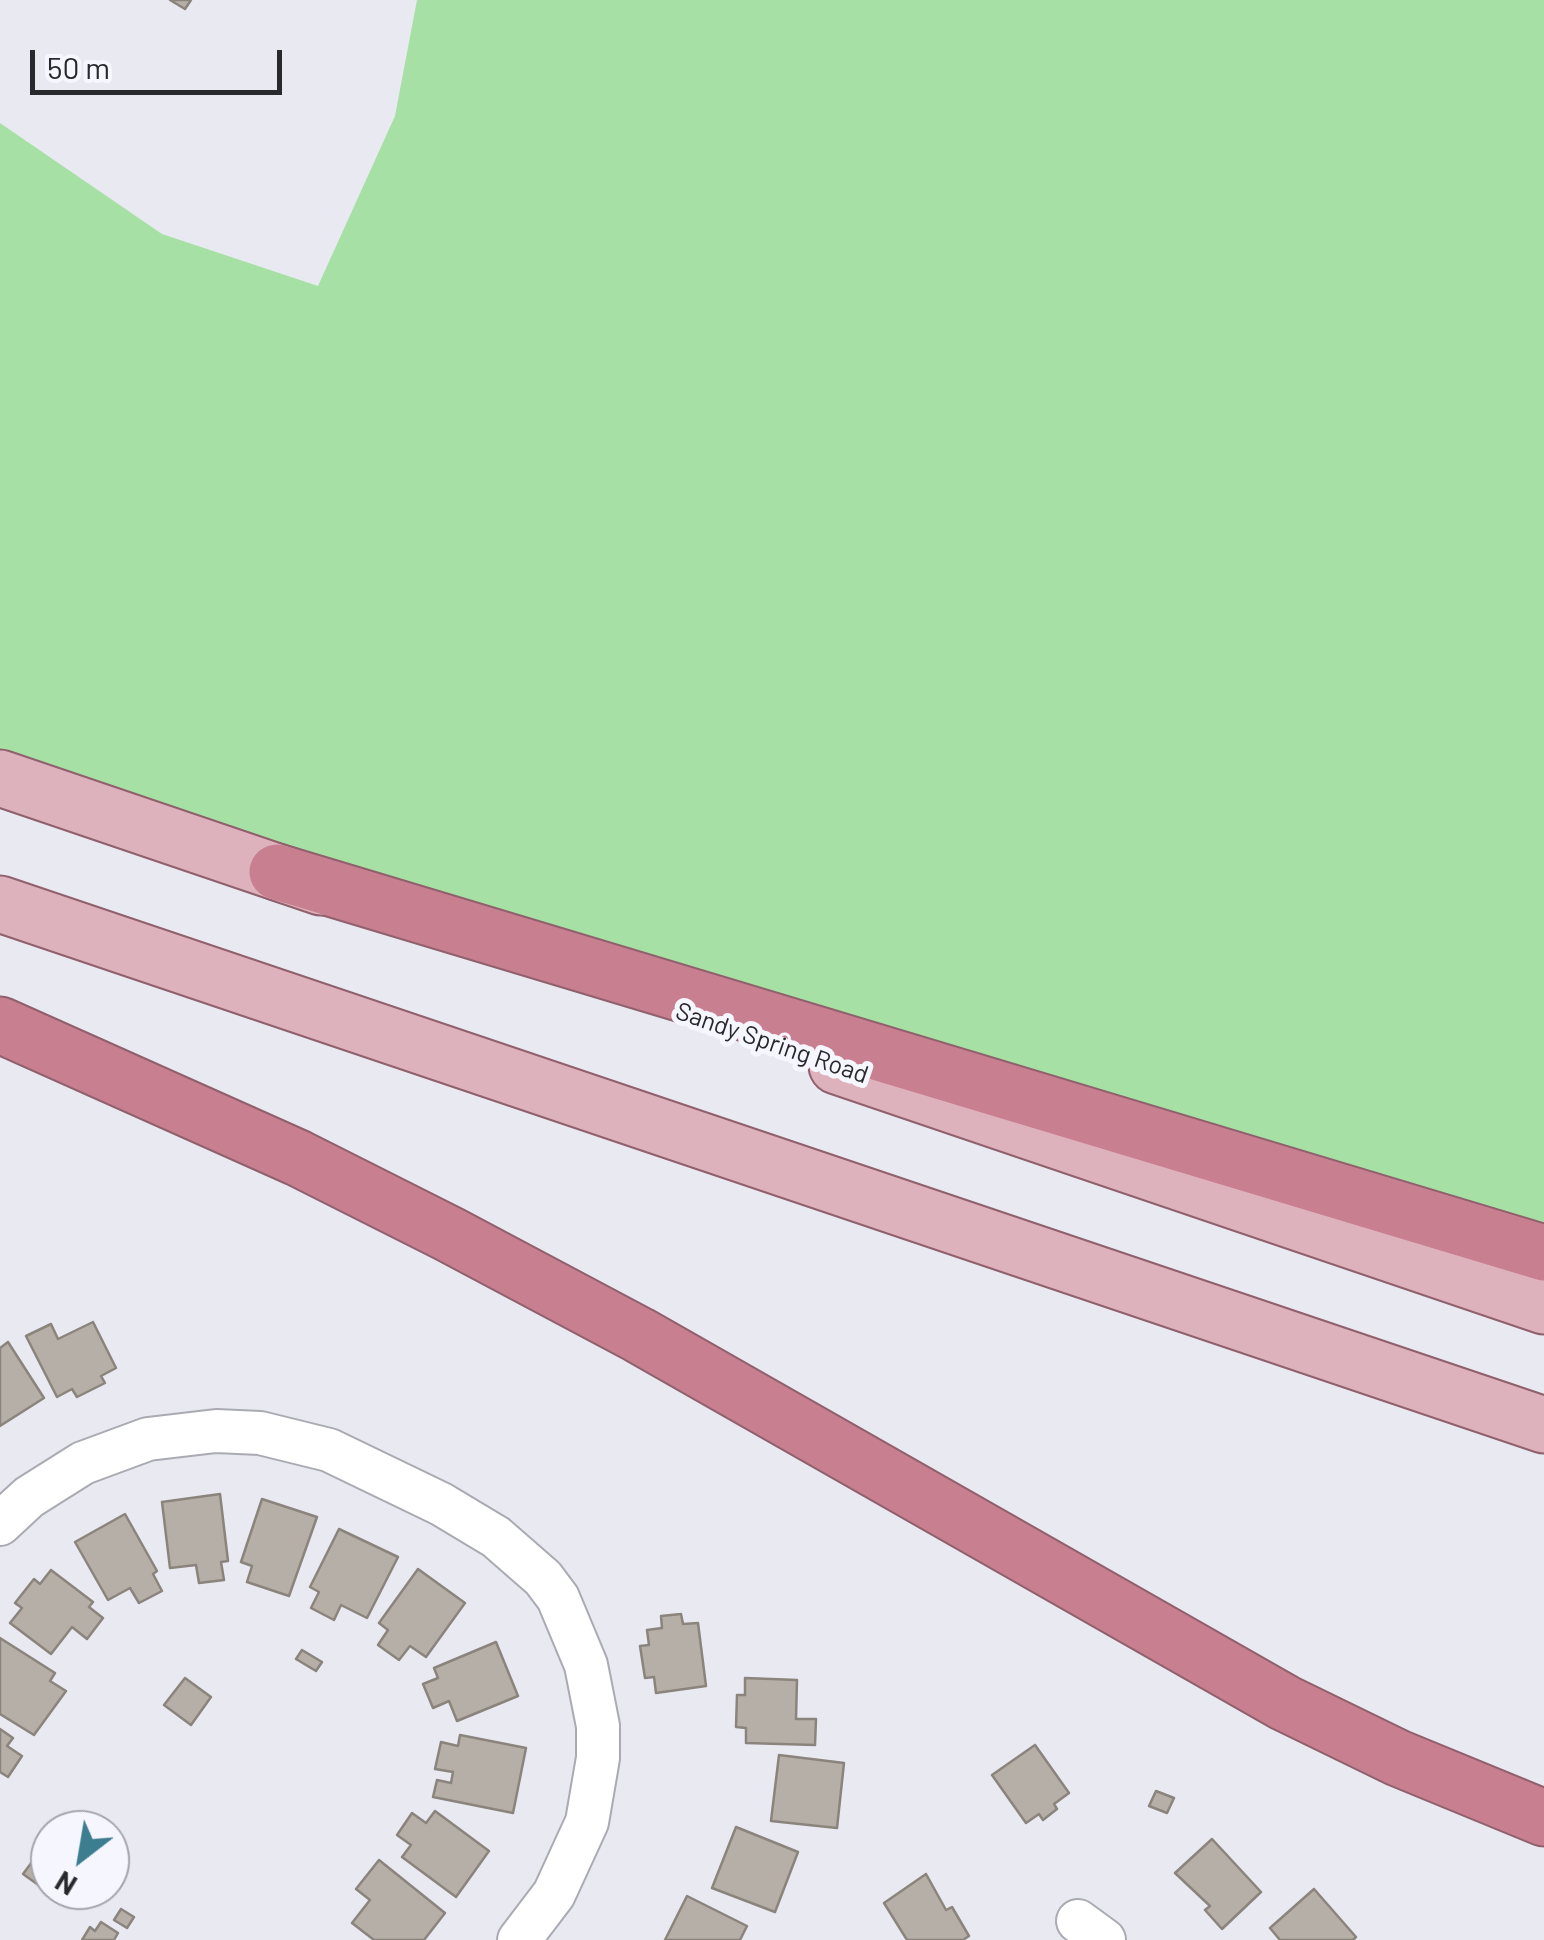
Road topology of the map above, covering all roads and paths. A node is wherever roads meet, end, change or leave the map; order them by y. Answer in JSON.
{"nodes":[{"id":1,"x":0,"y":778,"type":"edge"},
{"id":2,"x":278,"y":872,"type":"junction"},
{"id":3,"x":0,"y":904,"type":"edge"},
{"id":4,"x":0,"y":1025,"type":"edge"},
{"id":5,"x":1544,"y":1254,"type":"edge"},
{"id":6,"x":1544,"y":1306,"type":"edge"},
{"id":7,"x":1544,"y":1424,"type":"edge"},
{"id":8,"x":0,"y":1524,"type":"edge"},
{"id":9,"x":1152,"y":1628,"type":"junction"},
{"id":10,"x":1544,"y":1785,"type":"edge"},
{"id":11,"x":1544,"y":1818,"type":"edge"},
{"id":12,"x":519,"y":1940,"type":"edge"}],
"edges":[{"from":1,"to":2,"type":"main road","name":"Sandy Spring Road"},
{"from":2,"to":5,"type":"highway"},
{"from":2,"to":6,"type":"main road","name":"Sandy Spring Road"},
{"from":3,"to":7,"type":"main road"},
{"from":4,"to":9,"type":"highway"},
{"from":8,"to":12,"type":"street"},
{"from":9,"to":10,"type":"highway"},
{"from":9,"to":11,"type":"highway"}]}
